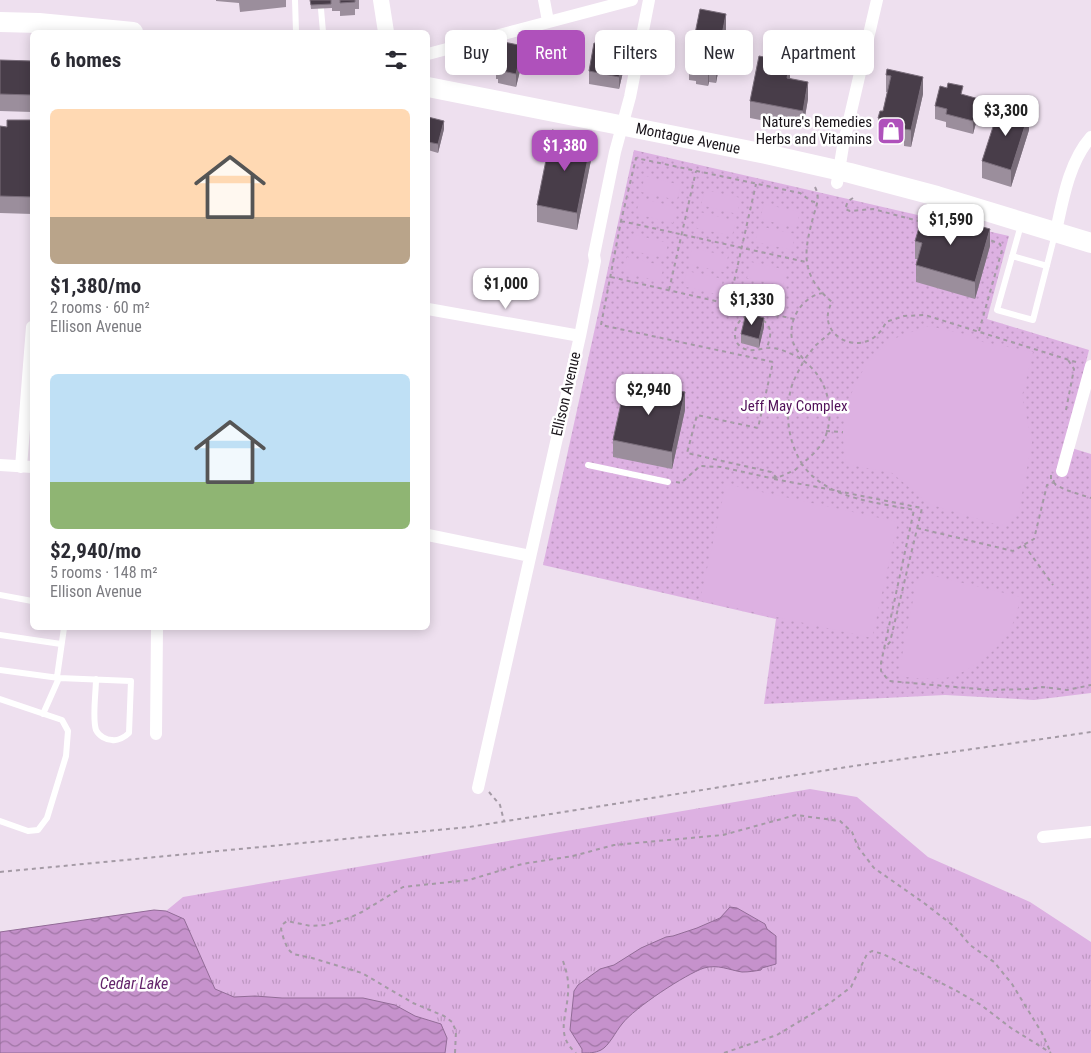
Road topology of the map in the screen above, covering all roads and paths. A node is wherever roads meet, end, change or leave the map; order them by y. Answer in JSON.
{"nodes":[{"id":1,"x":295,"y":0,"type":"edge"},
{"id":2,"x":381,"y":0,"type":"edge"},
{"id":3,"x":544,"y":0,"type":"edge"},
{"id":4,"x":632,"y":0,"type":"edge"},
{"id":5,"x":649,"y":0,"type":"edge"},
{"id":6,"x":877,"y":0,"type":"edge"},
{"id":7,"x":321,"y":9,"type":"edge"},
{"id":8,"x":548,"y":21,"type":"junction"},
{"id":9,"x":0,"y":22,"type":"edge"},
{"id":10,"x":83,"y":30,"type":"edge"},
{"id":11,"x":296,"y":30,"type":"edge"},
{"id":12,"x":323,"y":30,"type":"edge"},
{"id":13,"x":386,"y":30,"type":"edge"},
{"id":14,"x":430,"y":53,"type":"edge"},
{"id":15,"x":430,"y":87,"type":"edge"},
{"id":16,"x":622,"y":126,"type":"junction"},
{"id":17,"x":1091,"y":137,"type":"edge"},
{"id":18,"x":696,"y":170,"type":"junction"},
{"id":19,"x":839,"y":177,"type":"junction"},
{"id":20,"x":756,"y":183,"type":"junction"},
{"id":21,"x":815,"y":188,"type":"dead end"},
{"id":22,"x":853,"y":198,"type":"dead end"},
{"id":23,"x":817,"y":203,"type":"junction"},
{"id":24,"x":621,"y":221,"type":"junction"},
{"id":25,"x":1022,"y":221,"type":"junction"},
{"id":26,"x":930,"y":224,"type":"edge"},
{"id":27,"x":1056,"y":231,"type":"junction"},
{"id":28,"x":681,"y":234,"type":"junction"},
{"id":29,"x":987,"y":239,"type":"edge"},
{"id":30,"x":1091,"y":243,"type":"edge"},
{"id":31,"x":741,"y":248,"type":"junction"},
{"id":32,"x":1012,"y":256,"type":"junction"},
{"id":33,"x":806,"y":262,"type":"junction"},
{"id":34,"x":1047,"y":266,"type":"junction"},
{"id":35,"x":610,"y":277,"type":"junction"},
{"id":36,"x":669,"y":290,"type":"junction"},
{"id":37,"x":823,"y":293,"type":"junction"},
{"id":38,"x":729,"y":304,"type":"junction"},
{"id":39,"x":430,"y":310,"type":"edge"},
{"id":40,"x":750,"y":316,"type":"edge"},
{"id":41,"x":761,"y":319,"type":"edge"},
{"id":42,"x":794,"y":319,"type":"junction"},
{"id":43,"x":832,"y":331,"type":"junction"},
{"id":44,"x":978,"y":332,"type":"junction"},
{"id":45,"x":580,"y":336,"type":"junction"},
{"id":46,"x":767,"y":348,"type":"junction"},
{"id":47,"x":804,"y":360,"type":"junction"},
{"id":48,"x":1086,"y":366,"type":"edge"},
{"id":49,"x":30,"y":382,"type":"edge"},
{"id":50,"x":826,"y":431,"type":"junction"},
{"id":51,"x":843,"y":432,"type":"dead end"},
{"id":52,"x":802,"y":464,"type":"junction"},
{"id":53,"x":0,"y":465,"type":"edge"},
{"id":54,"x":588,"y":465,"type":"dead end"},
{"id":55,"x":27,"y":467,"type":"edge"},
{"id":56,"x":1060,"y":471,"type":"joint"},
{"id":57,"x":766,"y":477,"type":"junction"},
{"id":58,"x":778,"y":478,"type":"junction"},
{"id":59,"x":668,"y":482,"type":"joint"},
{"id":60,"x":836,"y":491,"type":"junction"},
{"id":61,"x":917,"y":528,"type":"junction"},
{"id":62,"x":430,"y":535,"type":"edge"},
{"id":63,"x":1024,"y":544,"type":"junction"},
{"id":64,"x":530,"y":556,"type":"junction"},
{"id":65,"x":1053,"y":585,"type":"dead end"},
{"id":66,"x":0,"y":596,"type":"edge"},
{"id":67,"x":30,"y":601,"type":"edge"},
{"id":68,"x":64,"y":630,"type":"edge"},
{"id":69,"x":157,"y":630,"type":"edge"},
{"id":70,"x":0,"y":635,"type":"edge"},
{"id":71,"x":61,"y":644,"type":"junction"},
{"id":72,"x":883,"y":649,"type":"junction"},
{"id":73,"x":0,"y":670,"type":"edge"},
{"id":74,"x":58,"y":678,"type":"junction"},
{"id":75,"x":96,"y":679,"type":"junction"},
{"id":76,"x":1091,"y":685,"type":"edge"},
{"id":77,"x":0,"y":699,"type":"edge"},
{"id":78,"x":43,"y":714,"type":"junction"},
{"id":79,"x":1091,"y":732,"type":"edge"},
{"id":80,"x":156,"y":734,"type":"dead end"},
{"id":81,"x":478,"y":788,"type":"joint"},
{"id":82,"x":0,"y":821,"type":"edge"},
{"id":83,"x":504,"y":822,"type":"junction"},
{"id":84,"x":1091,"y":832,"type":"edge"},
{"id":85,"x":1043,"y":837,"type":"dead end"},
{"id":86,"x":0,"y":872,"type":"edge"},
{"id":87,"x":563,"y":962,"type":"dead end"},
{"id":88,"x":1051,"y":1052,"type":"edge"},
{"id":89,"x":455,"y":1053,"type":"edge"},
{"id":90,"x":576,"y":1053,"type":"edge"},
{"id":91,"x":724,"y":1053,"type":"edge"}],
"edges":[{"from":1,"to":11,"type":"lane"},
{"from":2,"to":13,"type":"street"},
{"from":3,"to":8,"type":"street"},
{"from":4,"to":8,"type":"street"},
{"from":5,"to":16,"type":"street","name":"Ellison Avenue"},
{"from":6,"to":19,"type":"street"},
{"from":7,"to":12,"type":"lane"},
{"from":8,"to":14,"type":"street"},
{"from":9,"to":10,"type":"main road"},
{"from":15,"to":16,"type":"main road","name":"Montague Avenue"},
{"from":16,"to":19,"type":"main road","name":"Montague Avenue"},
{"from":16,"to":45,"type":"street","name":"Ellison Avenue"},
{"from":17,"to":27,"type":"street"},
{"from":18,"to":20,"type":"path"},
{"from":18,"to":24,"type":"path"},
{"from":18,"to":28,"type":"path"},
{"from":19,"to":25,"type":"main road","name":"Montague Avenue"},
{"from":20,"to":23,"type":"path"},
{"from":20,"to":31,"type":"path"},
{"from":21,"to":23,"type":"path"},
{"from":22,"to":26,"type":"path"},
{"from":23,"to":33,"type":"path"},
{"from":24,"to":28,"type":"path"},
{"from":24,"to":35,"type":"path"},
{"from":25,"to":27,"type":"main road","name":"Montague Avenue"},
{"from":25,"to":32,"type":"lane"},
{"from":27,"to":30,"type":"main road","name":"Montague Avenue"},
{"from":27,"to":34,"type":"lane"},
{"from":28,"to":31,"type":"path"},
{"from":28,"to":36,"type":"path"},
{"from":29,"to":44,"type":"path"},
{"from":31,"to":33,"type":"path"},
{"from":31,"to":38,"type":"path"},
{"from":32,"to":34,"type":"lane"},
{"from":32,"to":34,"type":"lane"},
{"from":33,"to":37,"type":"path"},
{"from":35,"to":36,"type":"path"},
{"from":35,"to":58,"type":"path"},
{"from":36,"to":38,"type":"path"},
{"from":37,"to":42,"type":"path"},
{"from":37,"to":43,"type":"path"},
{"from":38,"to":42,"type":"path"},
{"from":39,"to":45,"type":"street"},
{"from":40,"to":46,"type":"path"},
{"from":41,"to":46,"type":"path"},
{"from":42,"to":47,"type":"path"},
{"from":43,"to":44,"type":"path"},
{"from":43,"to":47,"type":"path"},
{"from":44,"to":48,"type":"path"},
{"from":45,"to":64,"type":"street","name":"Ellison Avenue"},
{"from":46,"to":47,"type":"path"},
{"from":47,"to":50,"type":"path"},
{"from":47,"to":52,"type":"path"},
{"from":48,"to":56,"type":"street"},
{"from":49,"to":55,"type":"street"},
{"from":50,"to":51,"type":"path"},
{"from":50,"to":52,"type":"path"},
{"from":52,"to":58,"type":"path"},
{"from":52,"to":60,"type":"path"},
{"from":53,"to":55,"type":"street"},
{"from":54,"to":59,"type":"lane"},
{"from":56,"to":63,"type":"path"},
{"from":57,"to":58,"type":"path"},
{"from":57,"to":59,"type":"path"},
{"from":57,"to":60,"type":"path"},
{"from":60,"to":61,"type":"path"},
{"from":60,"to":72,"type":"path"},
{"from":61,"to":63,"type":"path"},
{"from":61,"to":72,"type":"path"},
{"from":62,"to":64,"type":"street"},
{"from":63,"to":65,"type":"path"},
{"from":64,"to":81,"type":"street","name":"Ellison Avenue"},
{"from":66,"to":67,"type":"lane"},
{"from":68,"to":71,"type":"lane"},
{"from":69,"to":80,"type":"street"},
{"from":70,"to":71,"type":"lane"},
{"from":71,"to":74,"type":"lane"},
{"from":72,"to":76,"type":"path"},
{"from":73,"to":74,"type":"lane"},
{"from":74,"to":75,"type":"lane"},
{"from":74,"to":78,"type":"lane"},
{"from":75,"to":75,"type":"lane"},
{"from":77,"to":78,"type":"lane"},
{"from":78,"to":82,"type":"lane"},
{"from":79,"to":83,"type":"path"},
{"from":81,"to":83,"type":"path"},
{"from":83,"to":86,"type":"path"},
{"from":84,"to":85,"type":"street"},
{"from":87,"to":90,"type":"path"},
{"from":88,"to":89,"type":"path"},
{"from":88,"to":91,"type":"path"}]}
